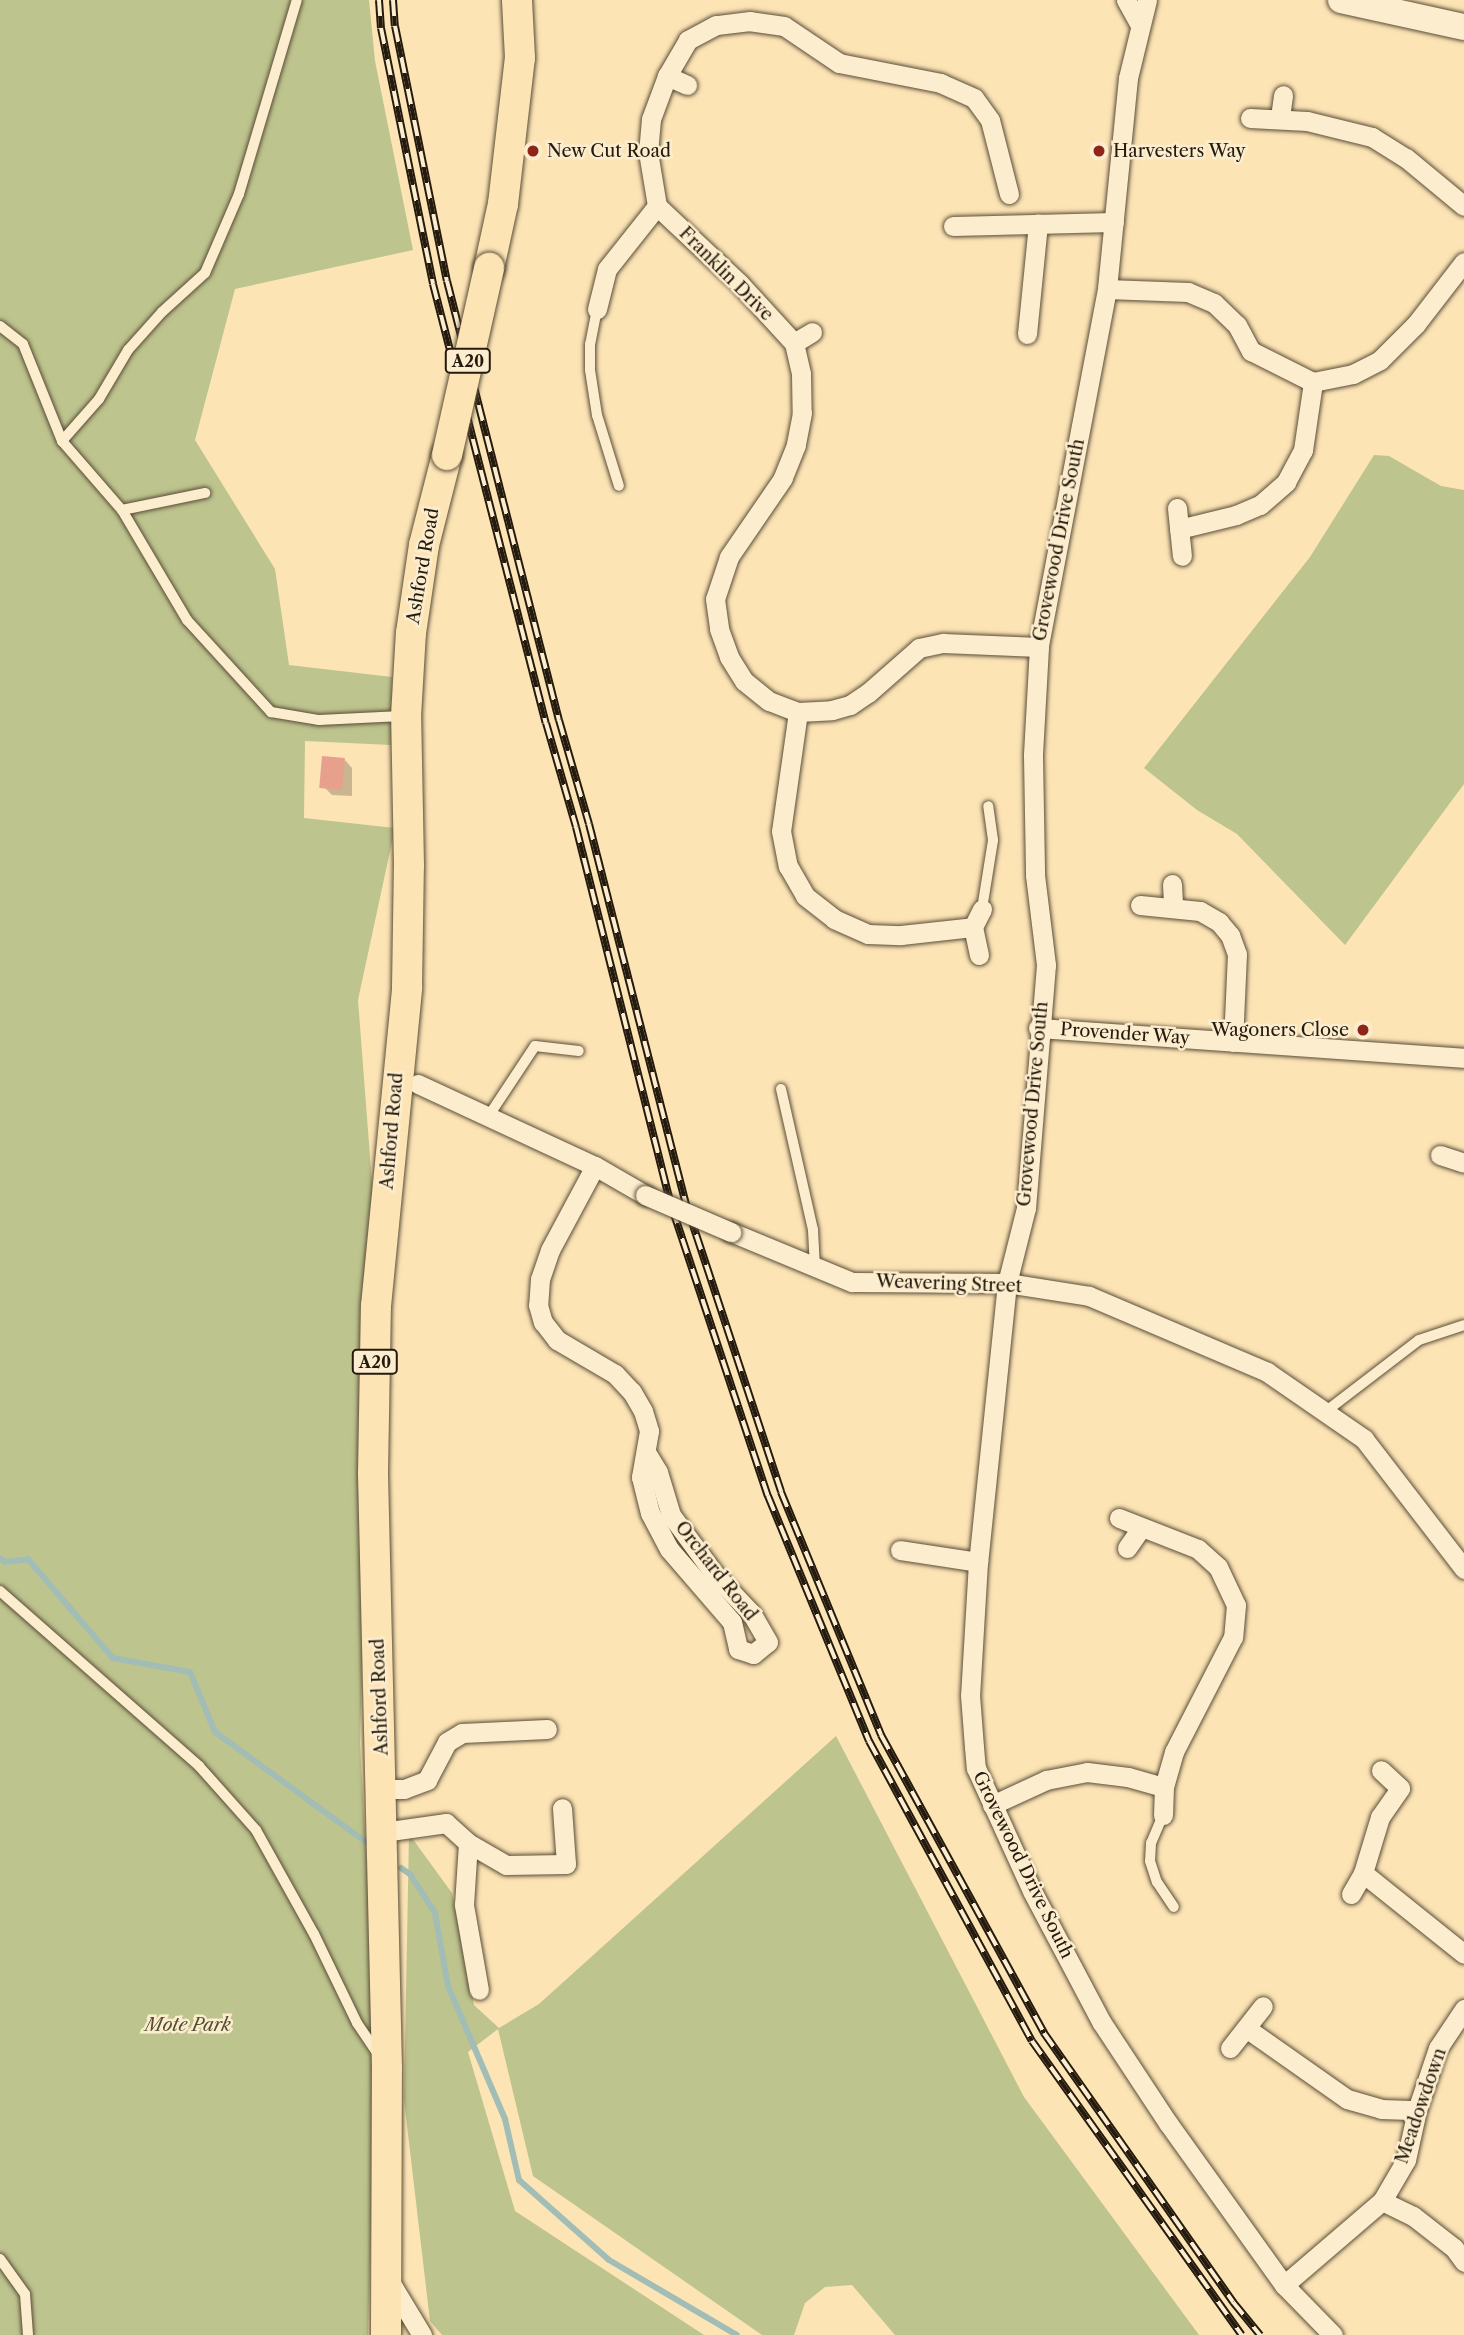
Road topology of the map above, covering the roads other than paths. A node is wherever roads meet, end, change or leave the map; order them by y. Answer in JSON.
{"nodes":[{"id":1,"x":297,"y":0,"type":"edge"},
{"id":2,"x":517,"y":0,"type":"edge"},
{"id":3,"x":1126,"y":0,"type":"edge"},
{"id":4,"x":1147,"y":0,"type":"edge"},
{"id":5,"x":1341,"y":0,"type":"edge"},
{"id":6,"x":1139,"y":23,"type":"junction"},
{"id":7,"x":1464,"y":27,"type":"edge"},
{"id":8,"x":667,"y":76,"type":"junction"},
{"id":9,"x":687,"y":85,"type":"dead end"},
{"id":10,"x":1283,"y":94,"type":"dead end"},
{"id":11,"x":1280,"y":117,"type":"junction"},
{"id":12,"x":1250,"y":118,"type":"dead end"},
{"id":13,"x":1009,"y":194,"type":"dead end"},
{"id":14,"x":657,"y":206,"type":"junction"},
{"id":15,"x":1464,"y":206,"type":"edge"},
{"id":16,"x":1114,"y":222,"type":"junction"},
{"id":17,"x":1038,"y":224,"type":"junction"},
{"id":18,"x":953,"y":226,"type":"dead end"},
{"id":19,"x":1464,"y":262,"type":"edge"},
{"id":20,"x":1107,"y":289,"type":"junction"},
{"id":21,"x":597,"y":309,"type":"joint"},
{"id":22,"x":0,"y":326,"type":"edge"},
{"id":23,"x":812,"y":332,"type":"dead end"},
{"id":24,"x":1027,"y":334,"type":"dead end"},
{"id":25,"x":794,"y":343,"type":"junction"},
{"id":26,"x":1313,"y":382,"type":"junction"},
{"id":27,"x":62,"y":441,"type":"junction"},
{"id":28,"x":619,"y":486,"type":"dead end"},
{"id":29,"x":205,"y":492,"type":"dead end"},
{"id":30,"x":1177,"y":508,"type":"dead end"},
{"id":31,"x":122,"y":510,"type":"junction"},
{"id":32,"x":1179,"y":529,"type":"junction"},
{"id":33,"x":1182,"y":556,"type":"dead end"},
{"id":34,"x":1039,"y":647,"type":"junction"},
{"id":35,"x":798,"y":712,"type":"junction"},
{"id":36,"x":406,"y":716,"type":"junction"},
{"id":37,"x":988,"y":806,"type":"dead end"},
{"id":38,"x":1172,"y":884,"type":"dead end"},
{"id":39,"x":1140,"y":905,"type":"dead end"},
{"id":40,"x":1173,"y":906,"type":"junction"},
{"id":41,"x":978,"y":918,"type":"junction"},
{"id":42,"x":979,"y":955,"type":"dead end"},
{"id":43,"x":1038,"y":1028,"type":"junction"},
{"id":44,"x":1233,"y":1042,"type":"junction"},
{"id":45,"x":579,"y":1051,"type":"dead end"},
{"id":46,"x":1464,"y":1058,"type":"edge"},
{"id":47,"x":418,"y":1084,"type":"dead end"},
{"id":48,"x":781,"y":1089,"type":"dead end"},
{"id":49,"x":488,"y":1117,"type":"junction"},
{"id":50,"x":1440,"y":1155,"type":"dead end"},
{"id":51,"x":1464,"y":1163,"type":"edge"},
{"id":52,"x":595,"y":1166,"type":"junction"},
{"id":53,"x":815,"y":1266,"type":"junction"},
{"id":54,"x":1007,"y":1283,"type":"junction"},
{"id":55,"x":1464,"y":1325,"type":"edge"},
{"id":56,"x":1325,"y":1412,"type":"junction"},
{"id":57,"x":646,"y":1452,"type":"junction"},
{"id":58,"x":1119,"y":1518,"type":"dead end"},
{"id":59,"x":1141,"y":1528,"type":"junction"},
{"id":60,"x":1127,"y":1548,"type":"dead end"},
{"id":61,"x":900,"y":1550,"type":"dead end"},
{"id":62,"x":978,"y":1562,"type":"junction"},
{"id":63,"x":1464,"y":1569,"type":"edge"},
{"id":64,"x":0,"y":1591,"type":"edge"},
{"id":65,"x":547,"y":1729,"type":"dead end"},
{"id":66,"x":1381,"y":1770,"type":"dead end"},
{"id":67,"x":1164,"y":1787,"type":"junction"},
{"id":68,"x":383,"y":1789,"type":"junction"},
{"id":69,"x":992,"y":1805,"type":"junction"},
{"id":70,"x":562,"y":1808,"type":"dead end"},
{"id":71,"x":1163,"y":1815,"type":"joint"},
{"id":72,"x":383,"y":1832,"type":"junction"},
{"id":73,"x":468,"y":1843,"type":"junction"},
{"id":74,"x":1363,"y":1873,"type":"junction"},
{"id":75,"x":1350,"y":1894,"type":"dead end"},
{"id":76,"x":1174,"y":1907,"type":"dead end"},
{"id":77,"x":1464,"y":1954,"type":"edge"},
{"id":78,"x":479,"y":1990,"type":"dead end"},
{"id":79,"x":1263,"y":2006,"type":"dead end"},
{"id":80,"x":1464,"y":2009,"type":"edge"},
{"id":81,"x":1246,"y":2028,"type":"junction"},
{"id":82,"x":1230,"y":2048,"type":"dead end"},
{"id":83,"x":387,"y":2068,"type":"junction"},
{"id":84,"x":1417,"y":2110,"type":"junction"},
{"id":85,"x":1382,"y":2201,"type":"junction"},
{"id":86,"x":0,"y":2259,"type":"edge"},
{"id":87,"x":1464,"y":2262,"type":"edge"},
{"id":88,"x":385,"y":2273,"type":"junction"},
{"id":89,"x":1284,"y":2285,"type":"junction"},
{"id":90,"x":28,"y":2335,"type":"edge"},
{"id":91,"x":386,"y":2335,"type":"edge"},
{"id":92,"x":422,"y":2335,"type":"edge"},
{"id":93,"x":1333,"y":2335,"type":"edge"}],
"edges":[{"from":1,"to":27,"type":"lane"},
{"from":2,"to":36,"type":"main road","name":"Ashford Road","number":"A20","bridge":true},
{"from":3,"to":6,"type":"street"},
{"from":4,"to":6,"type":"street","name":"Grovewood Drive South"},
{"from":5,"to":7,"type":"street"},
{"from":6,"to":16,"type":"street","name":"Grovewood Drive South"},
{"from":8,"to":9,"type":"street"},
{"from":8,"to":13,"type":"street"},
{"from":8,"to":14,"type":"street"},
{"from":10,"to":11,"type":"street"},
{"from":11,"to":12,"type":"street"},
{"from":11,"to":15,"type":"street"},
{"from":14,"to":21,"type":"street"},
{"from":14,"to":25,"type":"street","name":"Franklin Drive"},
{"from":16,"to":17,"type":"street"},
{"from":16,"to":20,"type":"street","name":"Grovewood Drive South"},
{"from":17,"to":18,"type":"street"},
{"from":17,"to":24,"type":"street"},
{"from":19,"to":26,"type":"street"},
{"from":20,"to":26,"type":"street"},
{"from":20,"to":34,"type":"street","name":"Grovewood Drive South"},
{"from":21,"to":28,"type":"lane"},
{"from":22,"to":27,"type":"lane"},
{"from":23,"to":25,"type":"street"},
{"from":25,"to":35,"type":"street"},
{"from":26,"to":32,"type":"street"},
{"from":27,"to":31,"type":"lane"},
{"from":29,"to":31,"type":"lane"},
{"from":30,"to":32,"type":"street"},
{"from":31,"to":36,"type":"lane"},
{"from":32,"to":33,"type":"street"},
{"from":34,"to":35,"type":"street"},
{"from":34,"to":43,"type":"street","name":"Grovewood Drive South"},
{"from":35,"to":41,"type":"street"},
{"from":36,"to":68,"type":"main road","name":"Ashford Road","number":"A20"},
{"from":37,"to":41,"type":"lane"},
{"from":38,"to":40,"type":"street"},
{"from":39,"to":40,"type":"street"},
{"from":40,"to":44,"type":"street"},
{"from":41,"to":42,"type":"street"},
{"from":43,"to":44,"type":"street","name":"Provender Way"},
{"from":43,"to":54,"type":"street","name":"Grovewood Drive South"},
{"from":44,"to":46,"type":"street","name":"Provender Way"},
{"from":45,"to":49,"type":"lane"},
{"from":47,"to":49,"type":"street","name":"Weavering Street"},
{"from":48,"to":53,"type":"lane"},
{"from":49,"to":52,"type":"street","name":"Weavering Street"},
{"from":50,"to":51,"type":"street"},
{"from":52,"to":53,"type":"street","name":"Weavering Street","bridge":true},
{"from":52,"to":57,"type":"street"},
{"from":53,"to":54,"type":"street","name":"Weavering Street"},
{"from":54,"to":56,"type":"street","name":"Weavering Street"},
{"from":54,"to":62,"type":"street","name":"Grovewood Drive South"},
{"from":55,"to":56,"type":"lane"},
{"from":56,"to":63,"type":"street","name":"Weavering Street"},
{"from":57,"to":57,"type":"street","name":"Orchard Road"},
{"from":58,"to":59,"type":"street"},
{"from":59,"to":60,"type":"street"},
{"from":59,"to":67,"type":"street"},
{"from":61,"to":62,"type":"street"},
{"from":62,"to":69,"type":"street","name":"Grovewood Drive South"},
{"from":64,"to":83,"type":"lane"},
{"from":65,"to":68,"type":"street"},
{"from":66,"to":74,"type":"street"},
{"from":67,"to":69,"type":"street"},
{"from":67,"to":71,"type":"street"},
{"from":68,"to":72,"type":"main road","name":"Ashford Road","number":"A20"},
{"from":69,"to":89,"type":"street","name":"Grovewood Drive South"},
{"from":70,"to":73,"type":"street"},
{"from":71,"to":76,"type":"lane"},
{"from":72,"to":73,"type":"street"},
{"from":72,"to":83,"type":"main road","name":"Ashford Road","number":"A20"},
{"from":73,"to":78,"type":"street"},
{"from":74,"to":75,"type":"street"},
{"from":74,"to":77,"type":"street"},
{"from":79,"to":81,"type":"street"},
{"from":80,"to":84,"type":"street","name":"Meadowdown"},
{"from":81,"to":82,"type":"street"},
{"from":81,"to":84,"type":"street"},
{"from":83,"to":88,"type":"main road","name":"Ashford Road","number":"A20"},
{"from":84,"to":85,"type":"street","name":"Meadowdown"},
{"from":85,"to":87,"type":"street"},
{"from":85,"to":89,"type":"street","name":"Meadowdown"},
{"from":86,"to":90,"type":"lane"},
{"from":88,"to":91,"type":"main road","number":"A20"},
{"from":88,"to":92,"type":"street"},
{"from":89,"to":93,"type":"street","name":"Grovewood Drive South"}]}
